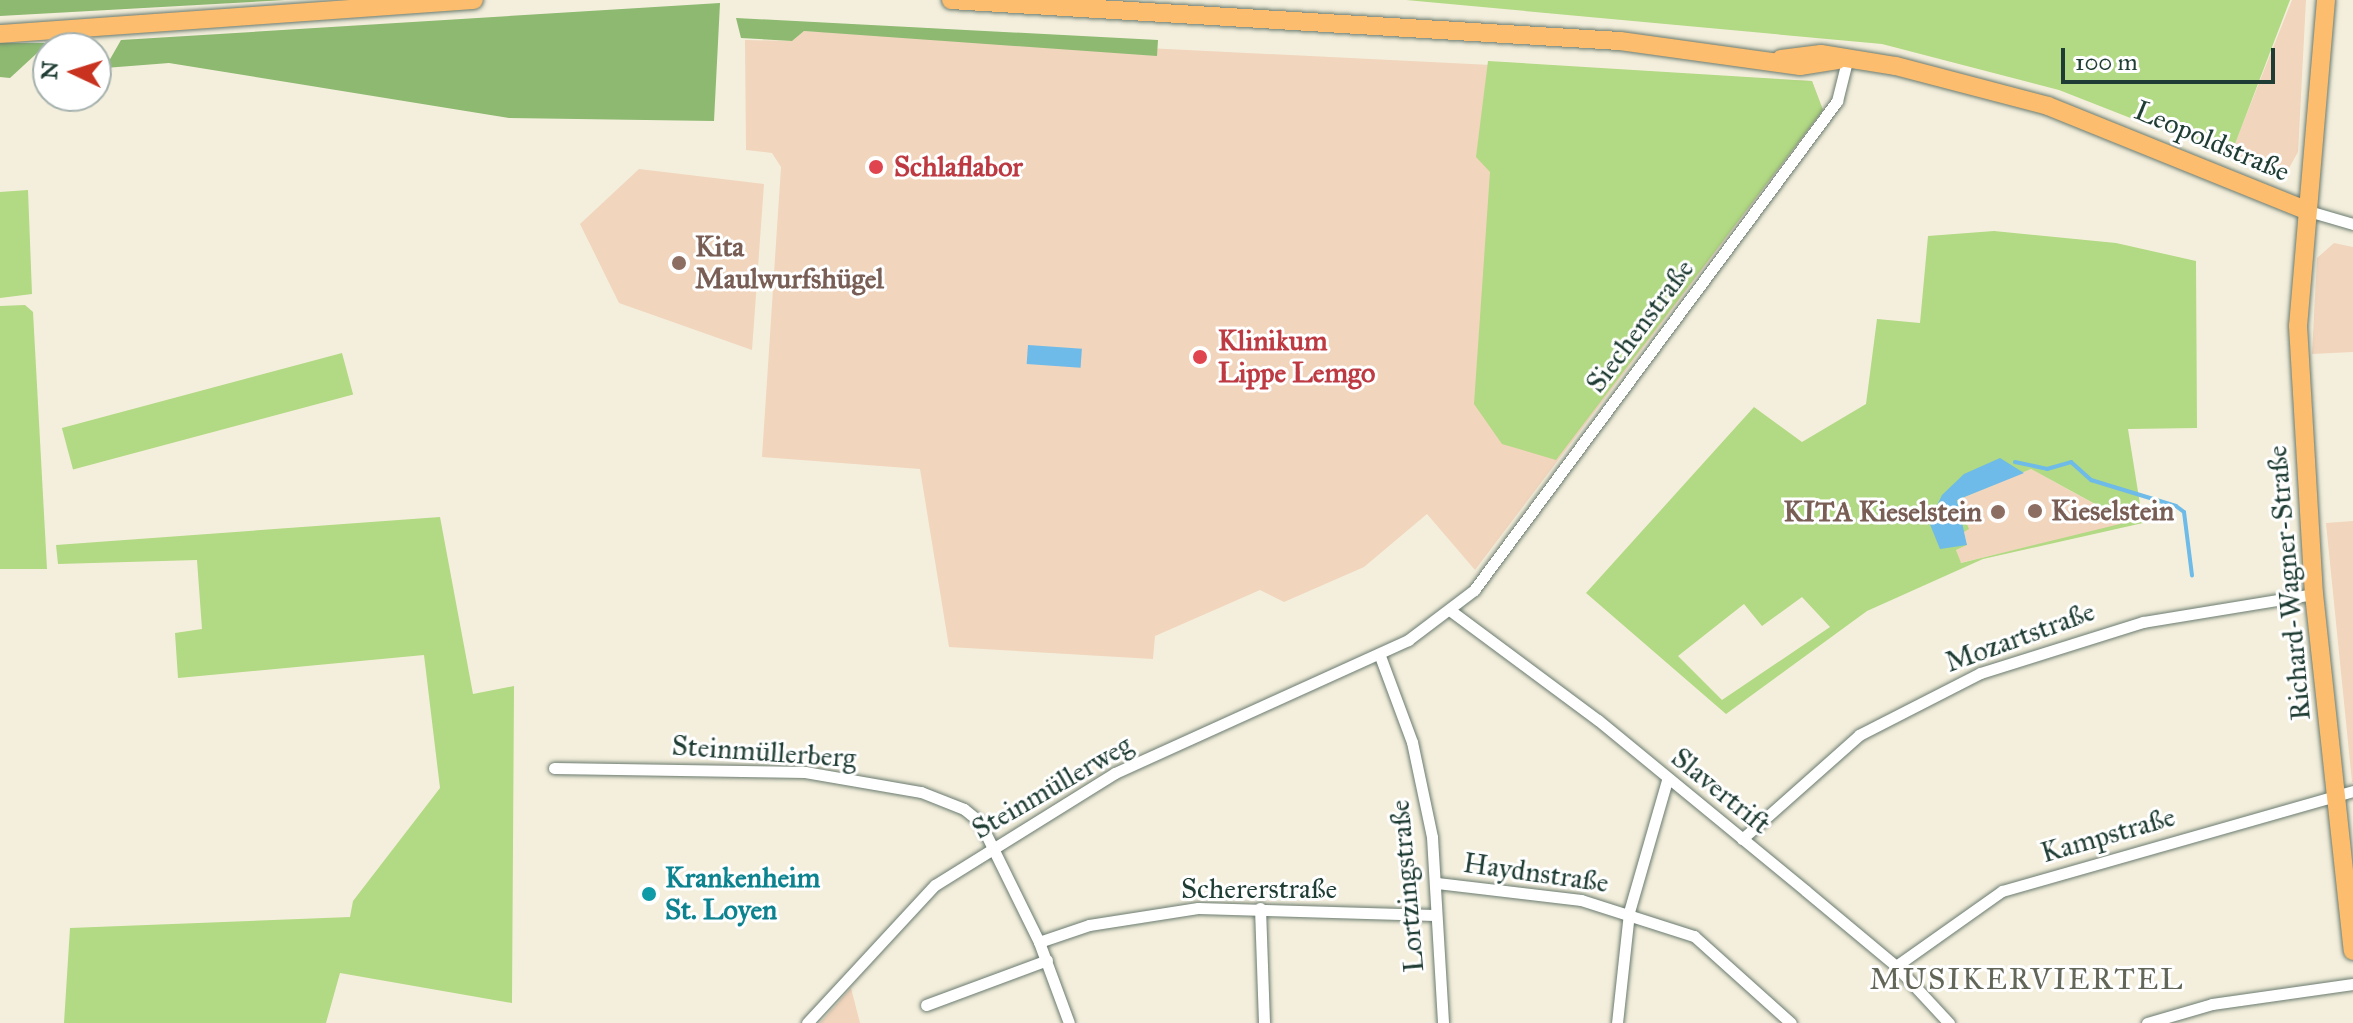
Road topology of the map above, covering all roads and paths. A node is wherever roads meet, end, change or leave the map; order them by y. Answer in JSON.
{"nodes":[{"id":1,"x":474,"y":0,"type":"edge"},
{"id":2,"x":951,"y":0,"type":"edge"},
{"id":3,"x":2326,"y":0,"type":"edge"},
{"id":4,"x":0,"y":34,"type":"edge"},
{"id":5,"x":1842,"y":60,"type":"junction"},
{"id":6,"x":2305,"y":210,"type":"junction"},
{"id":7,"x":2353,"y":224,"type":"edge"},
{"id":8,"x":2314,"y":594,"type":"junction"},
{"id":9,"x":1451,"y":611,"type":"junction"},
{"id":10,"x":1380,"y":656,"type":"junction"},
{"id":11,"x":554,"y":768,"type":"dead end"},
{"id":12,"x":1667,"y":780,"type":"junction"},
{"id":13,"x":2344,"y":793,"type":"edge"},
{"id":14,"x":1742,"y":839,"type":"junction"},
{"id":15,"x":993,"y":849,"type":"junction"},
{"id":16,"x":1437,"y":883,"type":"junction"},
{"id":17,"x":1260,"y":908,"type":"junction"},
{"id":18,"x":1629,"y":912,"type":"junction"},
{"id":19,"x":1434,"y":915,"type":"junction"},
{"id":20,"x":1039,"y":942,"type":"junction"},
{"id":21,"x":2353,"y":951,"type":"edge"},
{"id":22,"x":1047,"y":960,"type":"junction"},
{"id":23,"x":1896,"y":966,"type":"junction"},
{"id":24,"x":2353,"y":984,"type":"edge"},
{"id":25,"x":926,"y":1005,"type":"dead end"},
{"id":26,"x":807,"y":1023,"type":"edge"},
{"id":27,"x":1069,"y":1023,"type":"edge"},
{"id":28,"x":1264,"y":1023,"type":"edge"},
{"id":29,"x":1443,"y":1023,"type":"edge"},
{"id":30,"x":1617,"y":1023,"type":"edge"},
{"id":31,"x":1791,"y":1023,"type":"edge"},
{"id":32,"x":1949,"y":1023,"type":"edge"},
{"id":33,"x":2147,"y":1023,"type":"edge"}],
"edges":[{"from":1,"to":4,"type":"main road"},
{"from":2,"to":5,"type":"main road","name":"Leopoldstraße"},
{"from":3,"to":6,"type":"main road","name":"Richard-Wagner-Straße"},
{"from":5,"to":6,"type":"main road","name":"Leopoldstraße"},
{"from":5,"to":9,"type":"street","name":"Siechenstraße"},
{"from":6,"to":7,"type":"street","name":"Leopoldstraße"},
{"from":6,"to":8,"type":"main road","name":"Richard-Wagner-Straße"},
{"from":8,"to":13,"type":"main road","name":"Richard-Wagner-Straße"},
{"from":8,"to":14,"type":"street","name":"Mozartstraße"},
{"from":9,"to":10,"type":"street","name":"Steinmüllerweg"},
{"from":9,"to":12,"type":"street","name":"Slavertrift"},
{"from":10,"to":15,"type":"street","name":"Steinmüllerweg"},
{"from":10,"to":16,"type":"street","name":"Lortzingstraße"},
{"from":11,"to":15,"type":"street","name":"Steinmüllerberg"},
{"from":12,"to":14,"type":"street","name":"Slavertrift"},
{"from":12,"to":18,"type":"street"},
{"from":13,"to":21,"type":"main road","name":"Richard-Wagner-Straße"},
{"from":13,"to":23,"type":"street","name":"Kampstraße"},
{"from":14,"to":23,"type":"street","name":"Slavertrift"},
{"from":15,"to":20,"type":"street","name":"Steinmüllerberg"},
{"from":15,"to":26,"type":"street","name":"Steinmüllerweg"},
{"from":16,"to":18,"type":"street","name":"Haydnstraße"},
{"from":16,"to":19,"type":"street","name":"Lortzingstraße"},
{"from":17,"to":19,"type":"street","name":"Schererstraße"},
{"from":17,"to":20,"type":"street","name":"Schererstraße"},
{"from":17,"to":28,"type":"street"},
{"from":18,"to":30,"type":"street"},
{"from":18,"to":31,"type":"street","name":"Haydnstraße"},
{"from":19,"to":29,"type":"street","name":"Lortzingstraße"},
{"from":20,"to":22,"type":"street","name":"Steinmüllerberg"},
{"from":22,"to":25,"type":"street"},
{"from":22,"to":27,"type":"street","name":"Steinmüllerberg"},
{"from":23,"to":32,"type":"street","name":"Slavertrift"},
{"from":24,"to":33,"type":"street"}]}
